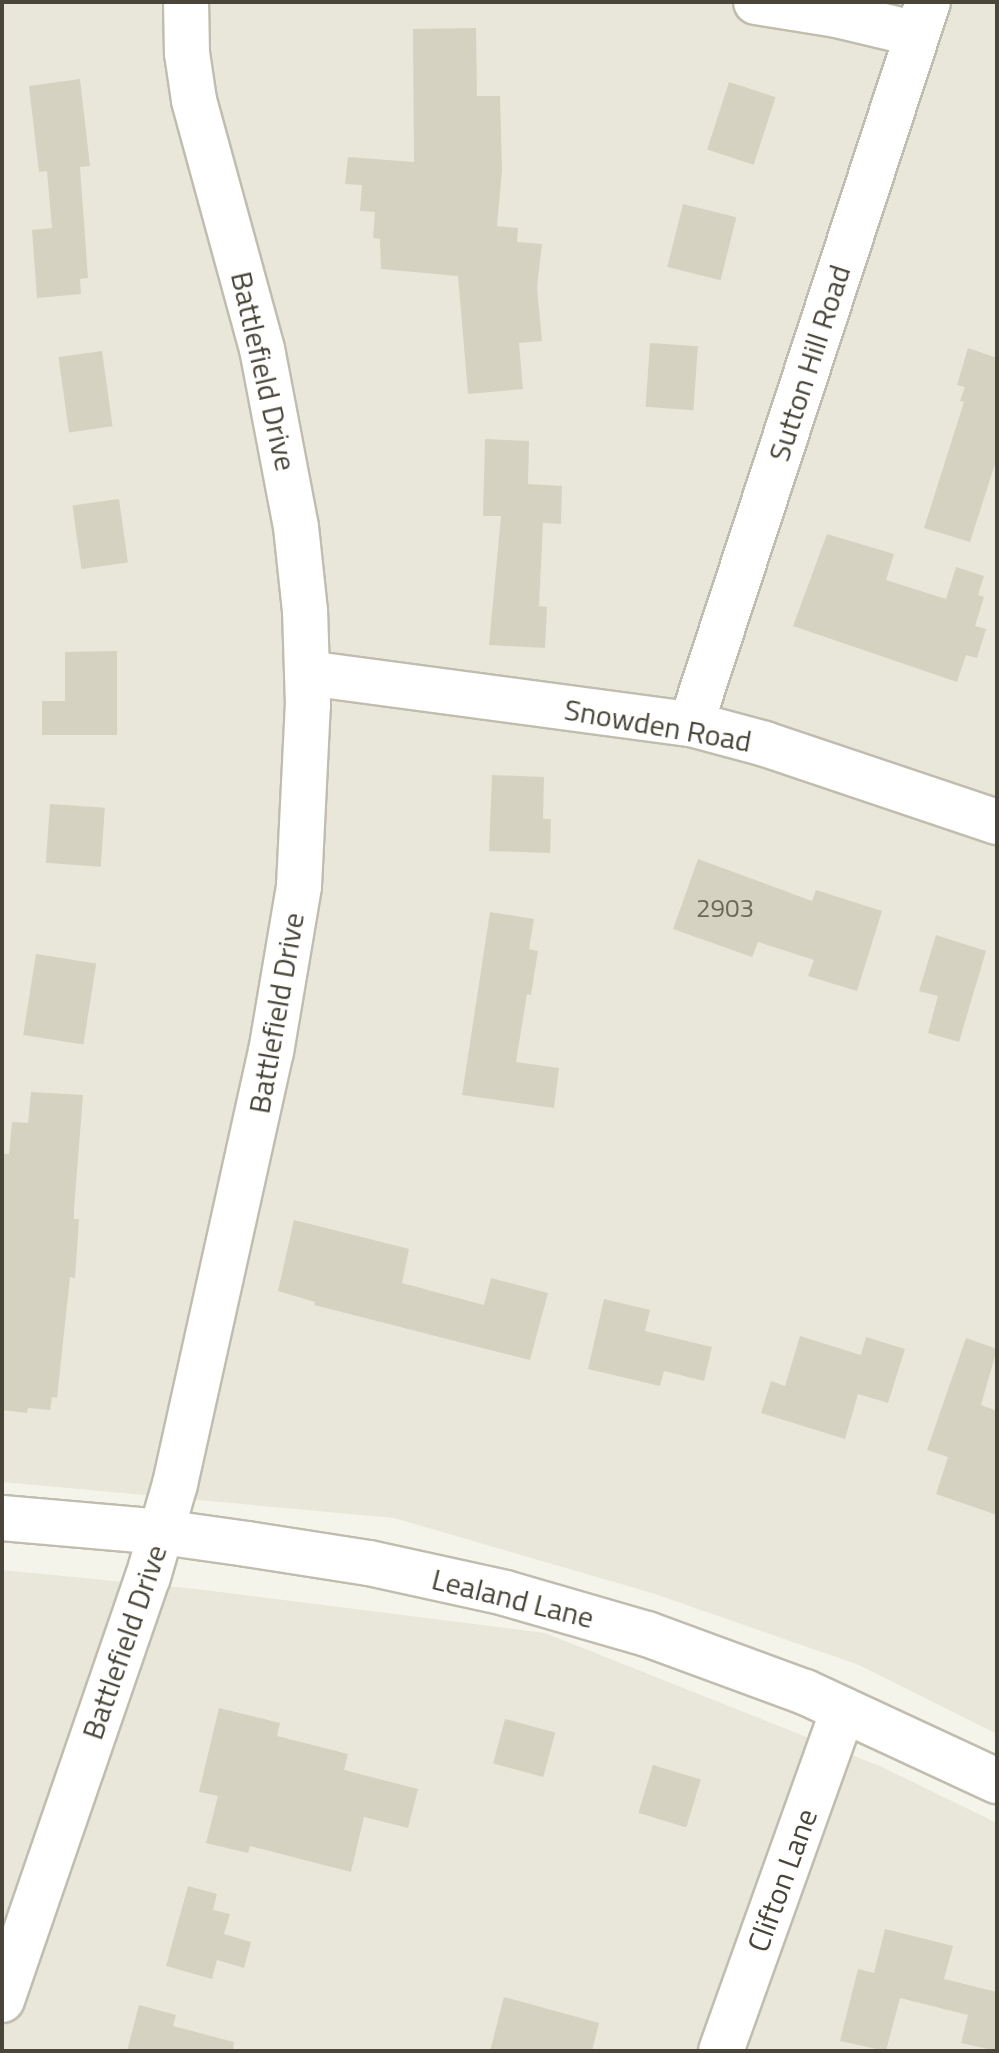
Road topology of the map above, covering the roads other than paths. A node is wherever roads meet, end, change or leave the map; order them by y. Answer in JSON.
{"nodes":[{"id":1,"x":186,"y":2,"type":"edge"},
{"id":2,"x":756,"y":2,"type":"edge"},
{"id":3,"x":923,"y":18,"type":"edge"},
{"id":4,"x":307,"y":673,"type":"junction"},
{"id":5,"x":691,"y":724,"type":"junction"},
{"id":6,"x":997,"y":822,"type":"edge"},
{"id":7,"x":2,"y":1518,"type":"edge"},
{"id":8,"x":162,"y":1532,"type":"junction"},
{"id":9,"x":843,"y":1710,"type":"junction"},
{"id":10,"x":997,"y":1781,"type":"edge"},
{"id":11,"x":2,"y":2000,"type":"edge"},
{"id":12,"x":721,"y":2051,"type":"edge"}],
"edges":[{"from":1,"to":4,"type":"street","name":"Battlefield Drive"},
{"from":2,"to":3,"type":"street"},
{"from":3,"to":5,"type":"street","name":"Sutton Hill Road"},
{"from":4,"to":5,"type":"street","name":"Snowden Road"},
{"from":4,"to":8,"type":"street","name":"Battlefield Drive"},
{"from":5,"to":6,"type":"street","name":"Snowden Road"},
{"from":7,"to":8,"type":"street","name":"Lealand Lane"},
{"from":8,"to":9,"type":"street","name":"Lealand Lane"},
{"from":8,"to":11,"type":"street","name":"Battlefield Drive"},
{"from":9,"to":10,"type":"street","name":"Lealand Lane"},
{"from":9,"to":12,"type":"street","name":"Clifton Lane"}]}
